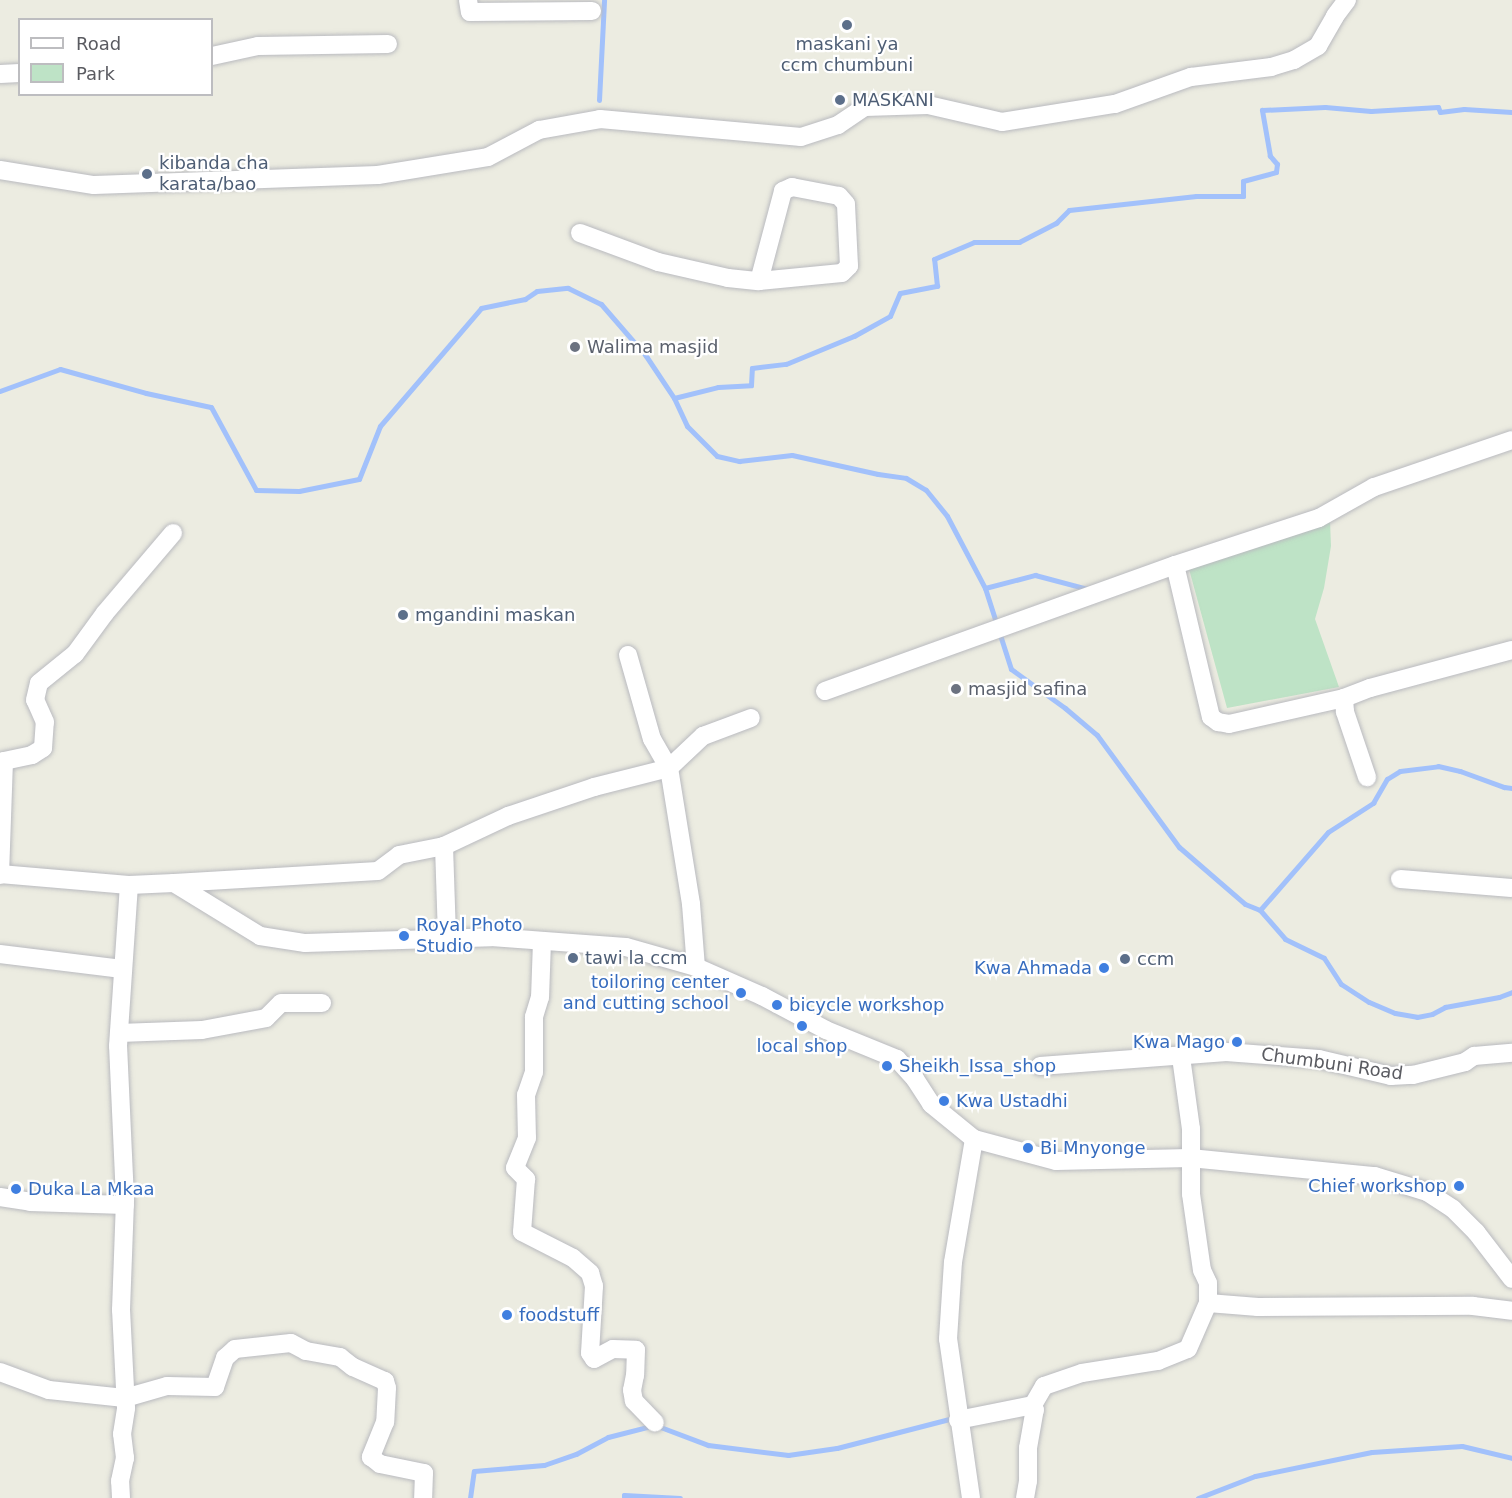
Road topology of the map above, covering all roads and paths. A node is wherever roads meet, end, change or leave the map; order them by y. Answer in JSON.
{"nodes":[{"id":1,"x":468,"y":0,"type":"edge"},
{"id":2,"x":1347,"y":0,"type":"edge"},
{"id":3,"x":592,"y":11,"type":"dead end"},
{"id":4,"x":388,"y":44,"type":"dead end"},
{"id":5,"x":213,"y":56,"type":"edge"},
{"id":6,"x":18,"y":73,"type":"edge"},
{"id":7,"x":0,"y":74,"type":"edge"},
{"id":8,"x":0,"y":170,"type":"edge"},
{"id":9,"x":580,"y":233,"type":"dead end"},
{"id":10,"x":759,"y":281,"type":"junction"},
{"id":11,"x":1512,"y":440,"type":"edge"},
{"id":12,"x":173,"y":533,"type":"dead end"},
{"id":13,"x":1175,"y":565,"type":"junction"},
{"id":14,"x":1512,"y":650,"type":"edge"},
{"id":15,"x":628,"y":655,"type":"dead end"},
{"id":16,"x":825,"y":691,"type":"dead end"},
{"id":17,"x":1344,"y":698,"type":"junction"},
{"id":18,"x":751,"y":718,"type":"dead end"},
{"id":19,"x":669,"y":768,"type":"junction"},
{"id":20,"x":1367,"y":777,"type":"dead end"},
{"id":21,"x":444,"y":846,"type":"junction"},
{"id":22,"x":0,"y":874,"type":"edge"},
{"id":23,"x":1400,"y":879,"type":"dead end"},
{"id":24,"x":174,"y":883,"type":"junction"},
{"id":25,"x":129,"y":885,"type":"junction"},
{"id":26,"x":1512,"y":888,"type":"edge"},
{"id":27,"x":447,"y":937,"type":"junction"},
{"id":28,"x":542,"y":941,"type":"junction"},
{"id":29,"x":0,"y":954,"type":"edge"},
{"id":30,"x":696,"y":967,"type":"junction"},
{"id":31,"x":122,"y":969,"type":"junction"},
{"id":32,"x":322,"y":1003,"type":"dead end"},
{"id":33,"x":119,"y":1034,"type":"junction"},
{"id":34,"x":1512,"y":1053,"type":"edge"},
{"id":35,"x":1181,"y":1057,"type":"junction"},
{"id":36,"x":1040,"y":1066,"type":"dead end"},
{"id":37,"x":974,"y":1139,"type":"junction"},
{"id":38,"x":1190,"y":1158,"type":"junction"},
{"id":39,"x":0,"y":1197,"type":"edge"},
{"id":40,"x":125,"y":1204,"type":"junction"},
{"id":41,"x":1512,"y":1279,"type":"edge"},
{"id":42,"x":1208,"y":1303,"type":"junction"},
{"id":43,"x":1512,"y":1311,"type":"edge"},
{"id":44,"x":0,"y":1372,"type":"edge"},
{"id":45,"x":125,"y":1398,"type":"junction"},
{"id":46,"x":1033,"y":1405,"type":"junction"},
{"id":47,"x":958,"y":1420,"type":"junction"},
{"id":48,"x":655,"y":1423,"type":"dead end"},
{"id":49,"x":121,"y":1498,"type":"edge"},
{"id":50,"x":423,"y":1498,"type":"edge"},
{"id":51,"x":971,"y":1498,"type":"edge"},
{"id":52,"x":1025,"y":1498,"type":"edge"}],
"edges":[{"from":1,"to":3,"type":"street"},
{"from":2,"to":8,"type":"street"},
{"from":4,"to":5,"type":"street"},
{"from":6,"to":7,"type":"street"},
{"from":9,"to":10,"type":"street"},
{"from":10,"to":10,"type":"street"},
{"from":11,"to":13,"type":"street"},
{"from":12,"to":22,"type":"street"},
{"from":13,"to":16,"type":"street"},
{"from":13,"to":17,"type":"street"},
{"from":14,"to":17,"type":"street"},
{"from":15,"to":19,"type":"street"},
{"from":17,"to":20,"type":"street"},
{"from":18,"to":19,"type":"street"},
{"from":19,"to":21,"type":"street"},
{"from":19,"to":30,"type":"street"},
{"from":21,"to":24,"type":"street"},
{"from":21,"to":27,"type":"street"},
{"from":22,"to":25,"type":"street"},
{"from":23,"to":26,"type":"street"},
{"from":24,"to":25,"type":"street"},
{"from":24,"to":27,"type":"street"},
{"from":25,"to":31,"type":"street"},
{"from":27,"to":28,"type":"street"},
{"from":28,"to":30,"type":"street"},
{"from":28,"to":48,"type":"street"},
{"from":29,"to":31,"type":"street"},
{"from":30,"to":37,"type":"street"},
{"from":31,"to":33,"type":"street"},
{"from":32,"to":33,"type":"street"},
{"from":33,"to":40,"type":"street"},
{"from":34,"to":35,"type":"street","name":"Chumbuni Road"},
{"from":35,"to":36,"type":"street","name":"Chumbuni Road"},
{"from":35,"to":38,"type":"street"},
{"from":37,"to":38,"type":"street"},
{"from":37,"to":47,"type":"street"},
{"from":38,"to":41,"type":"street"},
{"from":38,"to":42,"type":"street"},
{"from":39,"to":40,"type":"street"},
{"from":40,"to":45,"type":"street"},
{"from":42,"to":43,"type":"street"},
{"from":42,"to":46,"type":"street"},
{"from":44,"to":45,"type":"street"},
{"from":45,"to":49,"type":"street"},
{"from":45,"to":50,"type":"street"},
{"from":46,"to":47,"type":"street"},
{"from":46,"to":52,"type":"street"},
{"from":47,"to":51,"type":"street"}]}
